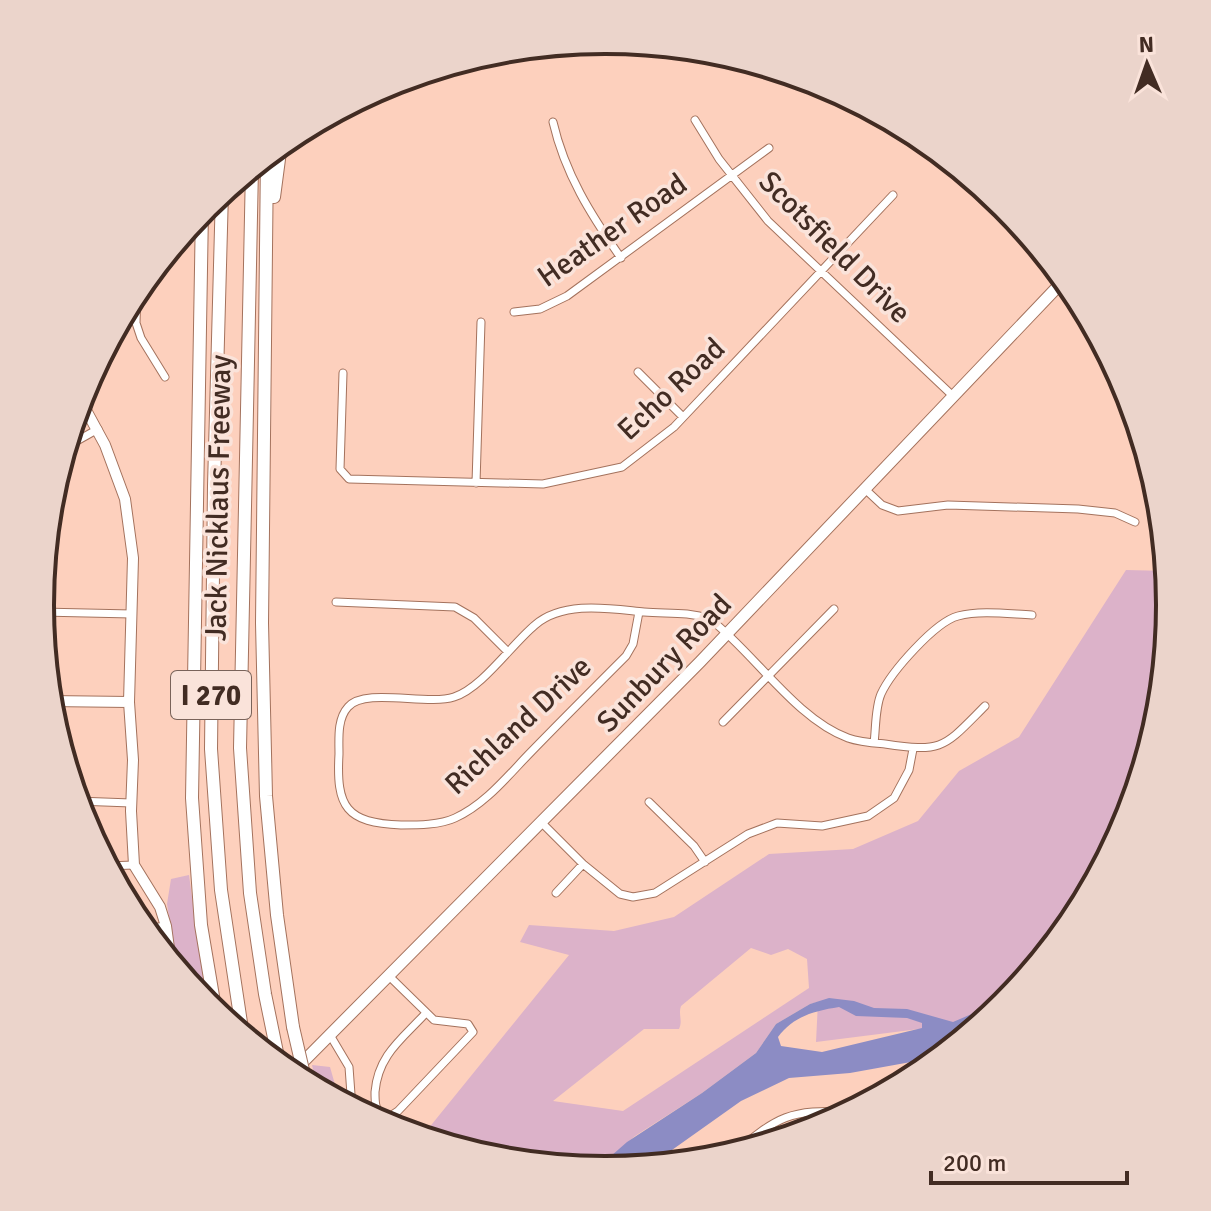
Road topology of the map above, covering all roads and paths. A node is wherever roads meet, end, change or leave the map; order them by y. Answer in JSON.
{"nodes":[{"id":1,"x":695,"y":120,"type":"dead end"},
{"id":2,"x":553,"y":122,"type":"dead end"},
{"id":3,"x":769,"y":148,"type":"dead end"},
{"id":4,"x":278,"y":162,"type":"edge"},
{"id":5,"x":267,"y":171,"type":"edge"},
{"id":6,"x":732,"y":175,"type":"junction"},
{"id":7,"x":252,"y":183,"type":"edge"},
{"id":8,"x":893,"y":195,"type":"dead end"},
{"id":9,"x":221,"y":211,"type":"edge"},
{"id":10,"x":201,"y":231,"type":"edge"},
{"id":11,"x":621,"y":258,"type":"junction"},
{"id":12,"x":822,"y":271,"type":"junction"},
{"id":13,"x":1056,"y":288,"type":"edge"},
{"id":14,"x":514,"y":312,"type":"dead end"},
{"id":15,"x":136,"y":317,"type":"edge"},
{"id":16,"x":481,"y":322,"type":"dead end"},
{"id":17,"x":266,"y":352,"type":"junction"},
{"id":18,"x":638,"y":372,"type":"dead end"},
{"id":19,"x":343,"y":373,"type":"dead end"},
{"id":20,"x":165,"y":377,"type":"dead end"},
{"id":21,"x":954,"y":397,"type":"junction"},
{"id":22,"x":89,"y":413,"type":"edge"},
{"id":23,"x":683,"y":417,"type":"junction"},
{"id":24,"x":98,"y":429,"type":"junction"},
{"id":25,"x":80,"y":439,"type":"edge"},
{"id":26,"x":476,"y":483,"type":"junction"},
{"id":27,"x":866,"y":490,"type":"junction"},
{"id":28,"x":1135,"y":522,"type":"dead end"},
{"id":29,"x":336,"y":602,"type":"dead end"},
{"id":30,"x":834,"y":609,"type":"dead end"},
{"id":31,"x":54,"y":612,"type":"edge"},
{"id":32,"x":639,"y":612,"type":"junction"},
{"id":33,"x":132,"y":614,"type":"junction"},
{"id":34,"x":1032,"y":615,"type":"dead end"},
{"id":35,"x":726,"y":634,"type":"junction"},
{"id":36,"x":507,"y":651,"type":"junction"},
{"id":37,"x":768,"y":675,"type":"junction"},
{"id":38,"x":63,"y":701,"type":"edge"},
{"id":39,"x":129,"y":702,"type":"junction"},
{"id":40,"x":985,"y":706,"type":"dead end"},
{"id":41,"x":723,"y":722,"type":"dead end"},
{"id":42,"x":874,"y":743,"type":"junction"},
{"id":43,"x":913,"y":749,"type":"junction"},
{"id":44,"x":90,"y":801,"type":"edge"},
{"id":45,"x":649,"y":802,"type":"dead end"},
{"id":46,"x":131,"y":803,"type":"junction"},
{"id":47,"x":541,"y":822,"type":"junction"},
{"id":48,"x":705,"y":862,"type":"junction"},
{"id":49,"x":583,"y":864,"type":"junction"},
{"id":50,"x":134,"y":865,"type":"junction"},
{"id":51,"x":120,"y":866,"type":"edge"},
{"id":52,"x":556,"y":893,"type":"dead end"},
{"id":53,"x":166,"y":926,"type":"junction"},
{"id":54,"x":158,"y":927,"type":"edge"},
{"id":55,"x":168,"y":941,"type":"edge"},
{"id":56,"x":389,"y":976,"type":"junction"},
{"id":57,"x":212,"y":991,"type":"edge"},
{"id":58,"x":425,"y":1014,"type":"junction"},
{"id":59,"x":240,"y":1018,"type":"edge"},
{"id":60,"x":330,"y":1035,"type":"junction"},
{"id":61,"x":276,"y":1047,"type":"edge"},
{"id":62,"x":300,"y":1065,"type":"edge"},
{"id":63,"x":302,"y":1066,"type":"edge"},
{"id":64,"x":351,"y":1094,"type":"edge"},
{"id":65,"x":376,"y":1107,"type":"edge"},
{"id":66,"x":826,"y":1111,"type":"edge"},
{"id":67,"x":393,"y":1114,"type":"edge"},
{"id":68,"x":753,"y":1136,"type":"edge"}],
"edges":[{"from":1,"to":6,"type":"street","name":"Scotsfield Drive"},
{"from":2,"to":11,"type":"street"},
{"from":3,"to":6,"type":"street","name":"Heather Road"},
{"from":4,"to":17,"type":"highway"},
{"from":5,"to":17,"type":"highway"},
{"from":6,"to":11,"type":"street","name":"Heather Road"},
{"from":6,"to":12,"type":"street","name":"Scotsfield Drive"},
{"from":7,"to":61,"type":"highway","name":"Jack Nicklaus Freeway","number":"I 270"},
{"from":8,"to":12,"type":"street","name":"Echo Road"},
{"from":9,"to":59,"type":"highway","name":"Jack Nicklaus Freeway","number":"I 270"},
{"from":10,"to":57,"type":"highway"},
{"from":11,"to":14,"type":"street","name":"Heather Road"},
{"from":12,"to":21,"type":"street","name":"Scotsfield Drive"},
{"from":12,"to":23,"type":"street","name":"Echo Road"},
{"from":13,"to":21,"type":"main road","name":"Sunbury Road"},
{"from":15,"to":20,"type":"street"},
{"from":16,"to":26,"type":"street"},
{"from":17,"to":63,"type":"highway","bridge":true},
{"from":18,"to":23,"type":"street"},
{"from":19,"to":26,"type":"street","name":"Echo Road"},
{"from":21,"to":27,"type":"main road","name":"Sunbury Road"},
{"from":22,"to":24,"type":"street"},
{"from":23,"to":26,"type":"street","name":"Echo Road"},
{"from":24,"to":25,"type":"street"},
{"from":24,"to":33,"type":"street"},
{"from":27,"to":28,"type":"street"},
{"from":27,"to":35,"type":"main road","name":"Sunbury Road"},
{"from":29,"to":36,"type":"street"},
{"from":30,"to":37,"type":"street"},
{"from":31,"to":33,"type":"street"},
{"from":32,"to":35,"type":"street"},
{"from":32,"to":36,"type":"street"},
{"from":32,"to":36,"type":"street","name":"Richland Drive"},
{"from":33,"to":39,"type":"street"},
{"from":34,"to":42,"type":"street"},
{"from":35,"to":37,"type":"street"},
{"from":35,"to":47,"type":"main road","name":"Sunbury Road"},
{"from":37,"to":41,"type":"street"},
{"from":37,"to":42,"type":"street"},
{"from":38,"to":39,"type":"street"},
{"from":39,"to":46,"type":"street"},
{"from":40,"to":43,"type":"street"},
{"from":42,"to":43,"type":"street"},
{"from":43,"to":48,"type":"street"},
{"from":44,"to":46,"type":"street"},
{"from":45,"to":48,"type":"street"},
{"from":46,"to":50,"type":"street"},
{"from":47,"to":49,"type":"street"},
{"from":47,"to":56,"type":"main road","name":"Sunbury Road"},
{"from":48,"to":49,"type":"street"},
{"from":49,"to":52,"type":"street"},
{"from":50,"to":51,"type":"street"},
{"from":50,"to":53,"type":"street"},
{"from":53,"to":54,"type":"street"},
{"from":53,"to":55,"type":"street"},
{"from":56,"to":58,"type":"street"},
{"from":56,"to":60,"type":"main road","name":"Sunbury Road"},
{"from":58,"to":65,"type":"street"},
{"from":58,"to":67,"type":"street"},
{"from":60,"to":62,"type":"main road","name":"Sunbury Road"},
{"from":60,"to":64,"type":"street"},
{"from":66,"to":68,"type":"street"}]}
